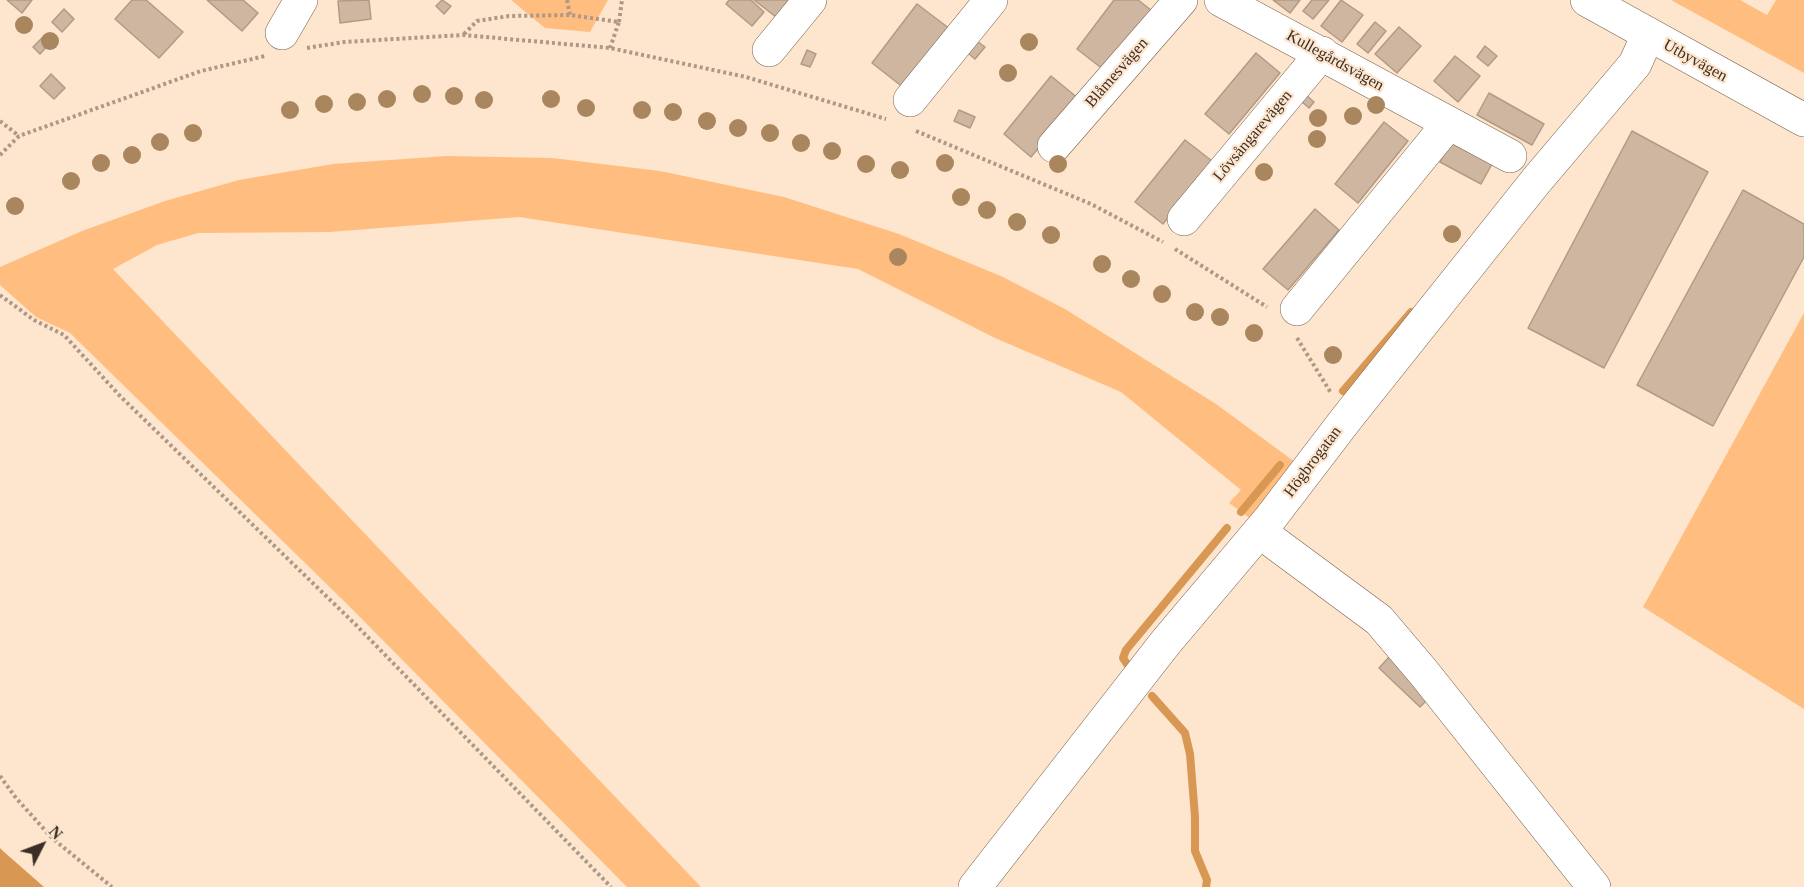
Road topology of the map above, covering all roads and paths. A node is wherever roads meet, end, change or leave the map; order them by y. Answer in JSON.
{"nodes":[{"id":1,"x":301,"y":0,"type":"edge"},
{"id":2,"x":567,"y":0,"type":"edge"},
{"id":3,"x":622,"y":0,"type":"edge"},
{"id":4,"x":810,"y":0,"type":"edge"},
{"id":5,"x":991,"y":0,"type":"edge"},
{"id":6,"x":1181,"y":0,"type":"edge"},
{"id":7,"x":1221,"y":0,"type":"edge"},
{"id":8,"x":1587,"y":0,"type":"edge"},
{"id":9,"x":570,"y":15,"type":"junction"},
{"id":10,"x":619,"y":21,"type":"junction"},
{"id":11,"x":464,"y":35,"type":"junction"},
{"id":12,"x":1648,"y":35,"type":"junction"},
{"id":13,"x":285,"y":46,"type":"junction"},
{"id":14,"x":610,"y":48,"type":"junction"},
{"id":15,"x":769,"y":50,"type":"dead end"},
{"id":16,"x":1322,"y":53,"type":"junction"},
{"id":17,"x":904,"y":116,"type":"junction"},
{"id":18,"x":1804,"y":120,"type":"edge"},
{"id":19,"x":0,"y":121,"type":"edge"},
{"id":20,"x":1449,"y":123,"type":"junction"},
{"id":21,"x":19,"y":136,"type":"junction"},
{"id":22,"x":1054,"y":146,"type":"dead end"},
{"id":23,"x":0,"y":155,"type":"edge"},
{"id":24,"x":1510,"y":156,"type":"dead end"},
{"id":25,"x":1184,"y":219,"type":"dead end"},
{"id":26,"x":0,"y":295,"type":"edge"},
{"id":27,"x":1291,"y":314,"type":"junction"},
{"id":28,"x":1347,"y":417,"type":"junction"},
{"id":29,"x":1260,"y":532,"type":"junction"},
{"id":30,"x":0,"y":776,"type":"edge"},
{"id":31,"x":112,"y":887,"type":"edge"},
{"id":32,"x":611,"y":887,"type":"edge"},
{"id":33,"x":975,"y":887,"type":"edge"},
{"id":34,"x":1594,"y":887,"type":"edge"}],
"edges":[{"from":1,"to":13,"type":"street"},
{"from":2,"to":9,"type":"path"},
{"from":3,"to":10,"type":"path"},
{"from":4,"to":15,"type":"street"},
{"from":5,"to":17,"type":"street"},
{"from":6,"to":22,"type":"street","name":"Blåmesvägen"},
{"from":7,"to":16,"type":"street","name":"Kullegårdsvägen"},
{"from":8,"to":12,"type":"street","name":"Utbyvägen"},
{"from":9,"to":10,"type":"path"},
{"from":9,"to":11,"type":"path"},
{"from":10,"to":14,"type":"path"},
{"from":11,"to":13,"type":"path"},
{"from":11,"to":14,"type":"path"},
{"from":12,"to":18,"type":"street","name":"Utbyvägen"},
{"from":12,"to":28,"type":"street","name":"Högbrogatan"},
{"from":13,"to":21,"type":"path"},
{"from":14,"to":17,"type":"path"},
{"from":16,"to":20,"type":"street","name":"Kullegårdsvägen"},
{"from":16,"to":25,"type":"street","name":"Lövsångarevägen"},
{"from":17,"to":27,"type":"path"},
{"from":19,"to":21,"type":"path"},
{"from":20,"to":24,"type":"street","name":"Kullegårdsvägen"},
{"from":20,"to":27,"type":"street"},
{"from":21,"to":23,"type":"path"},
{"from":26,"to":32,"type":"path"},
{"from":27,"to":28,"type":"path"},
{"from":28,"to":29,"type":"street","name":"Högbrogatan"},
{"from":29,"to":33,"type":"street","name":"Högbrogatan"},
{"from":29,"to":34,"type":"street"},
{"from":30,"to":31,"type":"path"}]}
